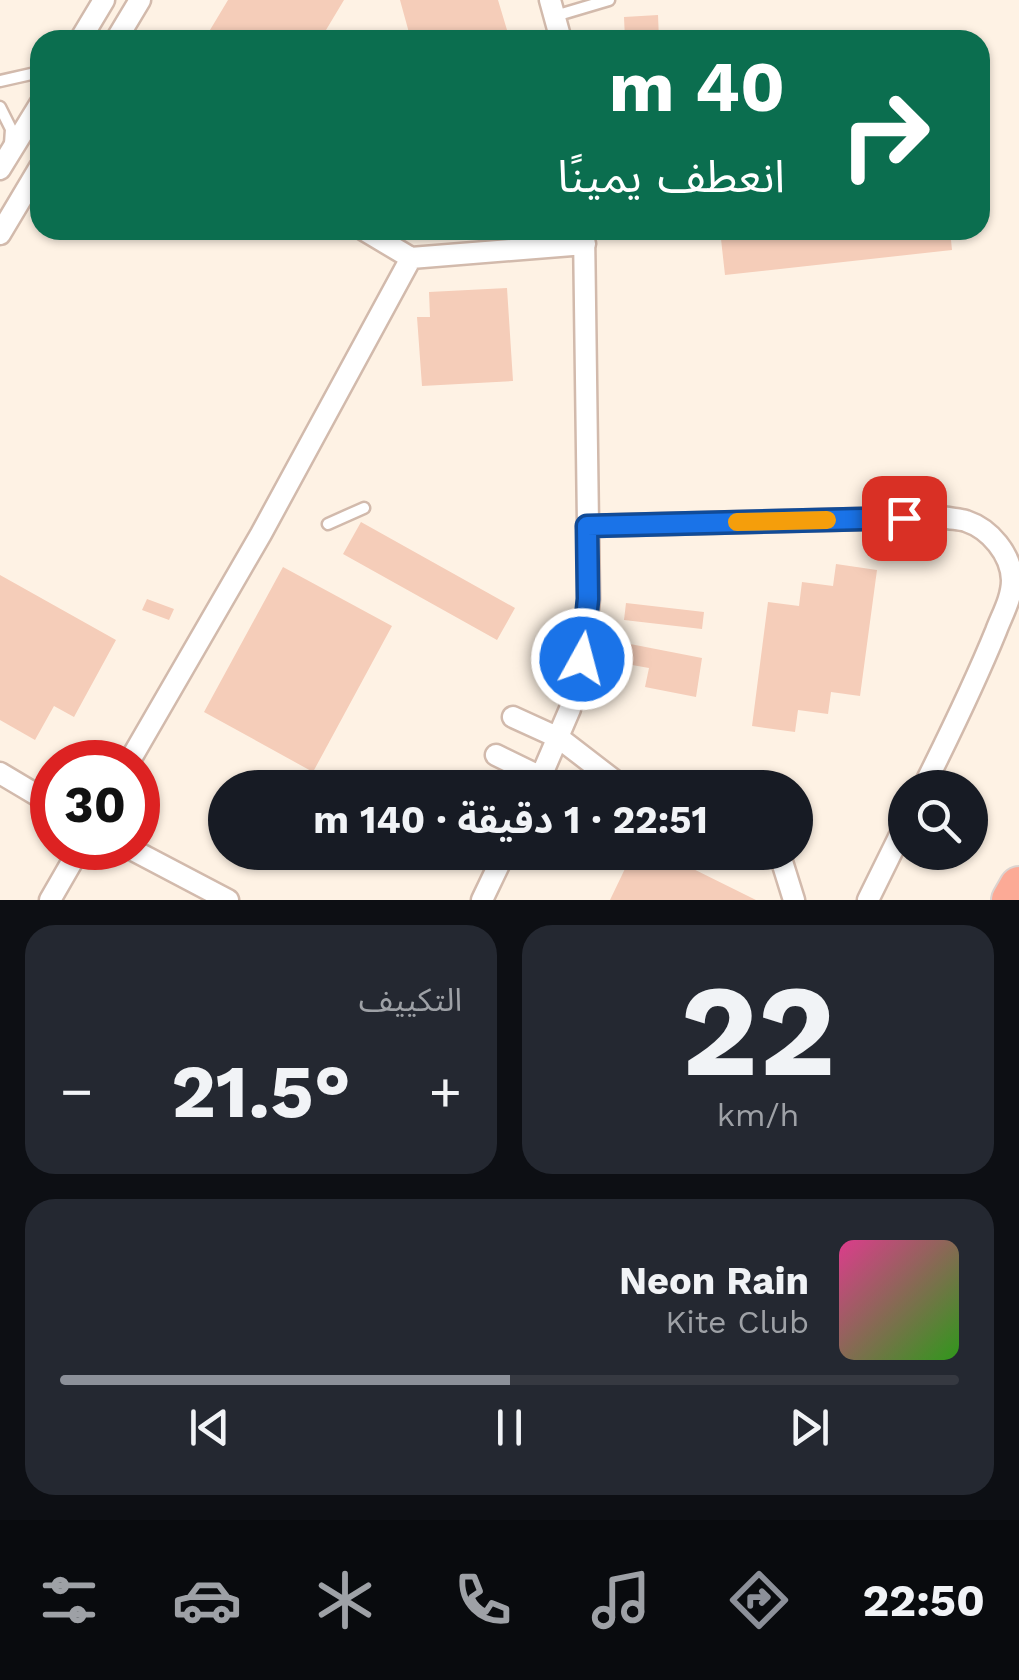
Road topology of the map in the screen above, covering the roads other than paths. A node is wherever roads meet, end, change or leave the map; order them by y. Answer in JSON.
{"nodes":[{"id":1,"x":104,"y":0,"type":"edge"},
{"id":2,"x":140,"y":0,"type":"edge"},
{"id":3,"x":609,"y":0,"type":"edge"},
{"id":4,"x":552,"y":8,"type":"edge"},
{"id":5,"x":86,"y":30,"type":"edge"},
{"id":6,"x":122,"y":30,"type":"edge"},
{"id":7,"x":30,"y":74,"type":"edge"},
{"id":8,"x":0,"y":81,"type":"edge"},
{"id":9,"x":0,"y":107,"type":"edge"},
{"id":10,"x":30,"y":120,"type":"edge"},
{"id":11,"x":4,"y":162,"type":"edge"},
{"id":12,"x":30,"y":184,"type":"edge"},
{"id":13,"x":0,"y":234,"type":"edge"},
{"id":14,"x":381,"y":240,"type":"edge"},
{"id":15,"x":560,"y":240,"type":"edge"},
{"id":16,"x":585,"y":240,"type":"edge"},
{"id":17,"x":411,"y":258,"type":"junction"},
{"id":18,"x":364,"y":508,"type":"dead end"},
{"id":19,"x":328,"y":524,"type":"dead end"},
{"id":20,"x":587,"y":526,"type":"junction"},
{"id":21,"x":513,"y":717,"type":"dead end"},
{"id":22,"x":560,"y":738,"type":"junction"},
{"id":23,"x":142,"y":740,"type":"edge"},
{"id":24,"x":496,"y":754,"type":"dead end"},
{"id":25,"x":521,"y":770,"type":"edge"},
{"id":26,"x":545,"y":770,"type":"edge"},
{"id":27,"x":601,"y":770,"type":"edge"},
{"id":28,"x":932,"y":770,"type":"edge"},
{"id":29,"x":0,"y":773,"type":"edge"},
{"id":30,"x":30,"y":791,"type":"edge"},
{"id":31,"x":888,"y":859,"type":"edge"},
{"id":32,"x":160,"y":864,"type":"edge"},
{"id":33,"x":67,"y":870,"type":"edge"},
{"id":34,"x":496,"y":870,"type":"edge"},
{"id":35,"x":784,"y":870,"type":"edge"},
{"id":36,"x":1019,"y":886,"type":"edge"},
{"id":37,"x":50,"y":900,"type":"edge"},
{"id":38,"x":228,"y":900,"type":"edge"},
{"id":39,"x":482,"y":900,"type":"edge"},
{"id":40,"x":794,"y":900,"type":"edge"},
{"id":41,"x":868,"y":900,"type":"edge"},
{"id":42,"x":1012,"y":900,"type":"edge"}],
"edges":[{"from":1,"to":5,"type":"street"},
{"from":2,"to":6,"type":"street"},
{"from":3,"to":4,"type":"lane"},
{"from":7,"to":8,"type":"lane"},
{"from":9,"to":11,"type":"lane"},
{"from":10,"to":11,"type":"street"},
{"from":12,"to":13,"type":"street"},
{"from":14,"to":17,"type":"street"},
{"from":15,"to":17,"type":"street"},
{"from":16,"to":20,"type":"street"},
{"from":17,"to":23,"type":"street"},
{"from":18,"to":19,"type":"lane"},
{"from":20,"to":22,"type":"street"},
{"from":20,"to":28,"type":"street"},
{"from":21,"to":22,"type":"street"},
{"from":22,"to":26,"type":"street"},
{"from":22,"to":27,"type":"street"},
{"from":24,"to":25,"type":"street"},
{"from":29,"to":30,"type":"street"},
{"from":31,"to":41,"type":"street"},
{"from":32,"to":38,"type":"street"},
{"from":33,"to":37,"type":"street"},
{"from":34,"to":39,"type":"street"},
{"from":35,"to":40,"type":"street"},
{"from":36,"to":42,"type":"highway"}]}
